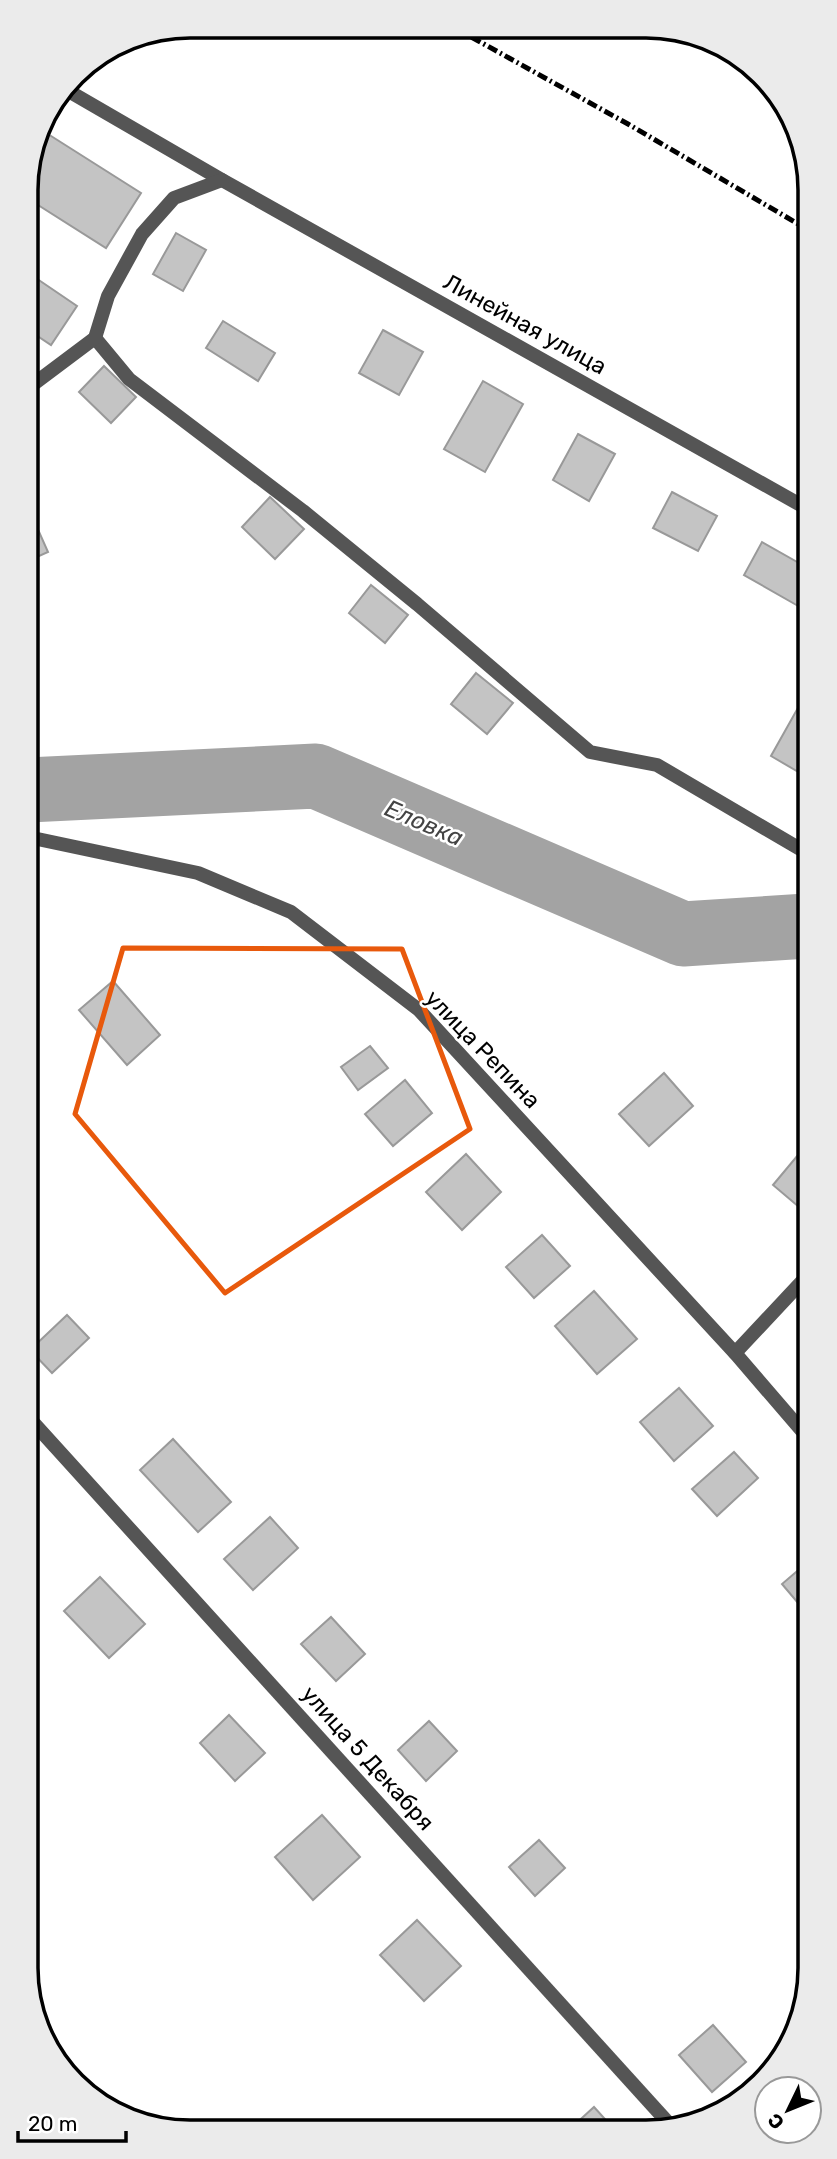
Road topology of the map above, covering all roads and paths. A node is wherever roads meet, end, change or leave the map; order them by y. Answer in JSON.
{"nodes":[{"id":1,"x":74,"y":94,"type":"edge"},
{"id":2,"x":222,"y":180,"type":"junction"},
{"id":3,"x":95,"y":338,"type":"junction"},
{"id":4,"x":39,"y":380,"type":"edge"},
{"id":5,"x":799,"y":504,"type":"edge"},
{"id":6,"x":39,"y":839,"type":"edge"},
{"id":7,"x":799,"y":848,"type":"edge"},
{"id":8,"x":798,"y":1285,"type":"edge"},
{"id":9,"x":735,"y":1353,"type":"junction"},
{"id":10,"x":798,"y":1427,"type":"edge"},
{"id":11,"x":38,"y":1428,"type":"edge"},
{"id":12,"x":665,"y":2119,"type":"edge"}],
"edges":[{"from":1,"to":2,"type":"street","name":"Линейная улица"},
{"from":2,"to":3,"type":"street"},
{"from":2,"to":5,"type":"street","name":"Линейная улица"},
{"from":3,"to":4,"type":"street"},
{"from":3,"to":7,"type":"street"},
{"from":6,"to":9,"type":"street","name":"улица Репина"},
{"from":8,"to":9,"type":"street"},
{"from":9,"to":10,"type":"street","name":"улица Репина"},
{"from":11,"to":12,"type":"street","name":"улица 5 Декабря"}]}
